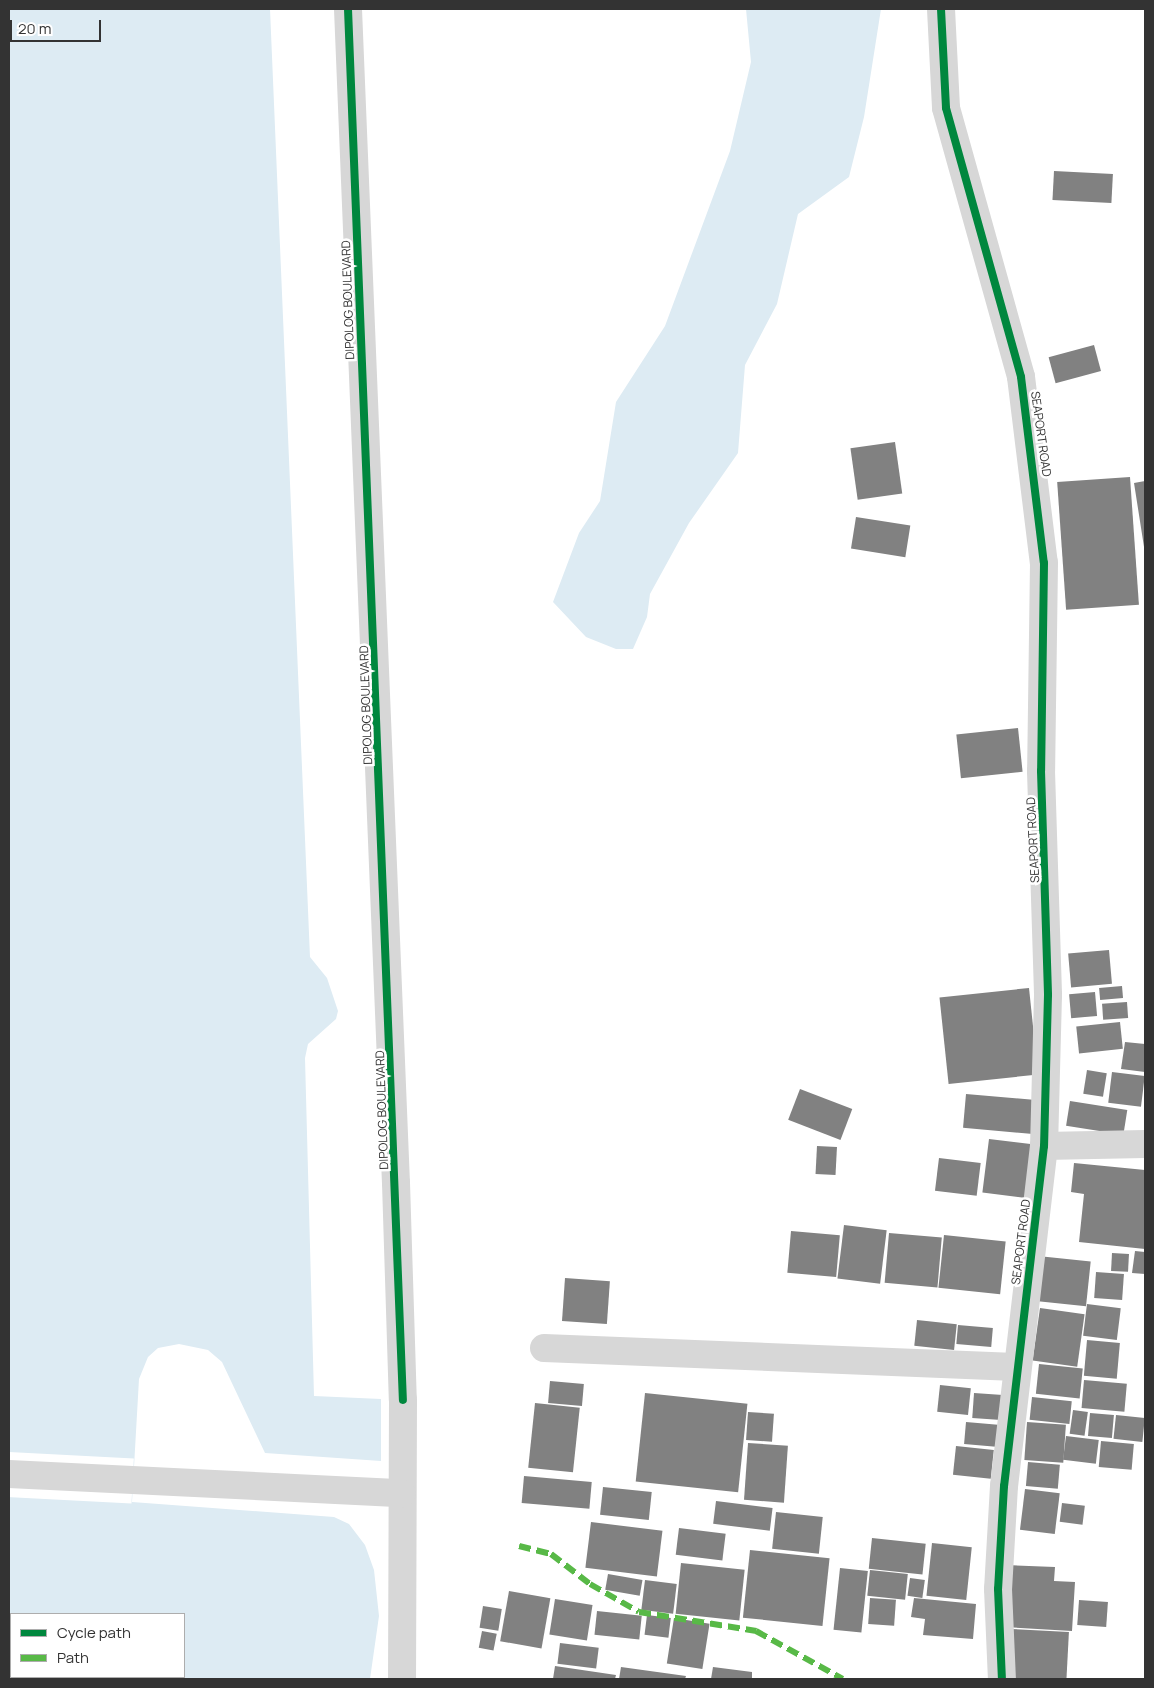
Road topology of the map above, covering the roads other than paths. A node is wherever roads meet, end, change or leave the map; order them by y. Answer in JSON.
{"nodes":[{"id":1,"x":348,"y":9,"type":"edge"},
{"id":2,"x":941,"y":9,"type":"edge"},
{"id":3,"x":1145,"y":1144,"type":"edge"},
{"id":4,"x":1044,"y":1146,"type":"junction"},
{"id":5,"x":544,"y":1348,"type":"dead end"},
{"id":6,"x":1016,"y":1367,"type":"junction"},
{"id":7,"x":9,"y":1474,"type":"edge"},
{"id":8,"x":402,"y":1493,"type":"junction"},
{"id":9,"x":402,"y":1679,"type":"edge"},
{"id":10,"x":1002,"y":1679,"type":"edge"}],
"edges":[{"from":1,"to":8,"type":"street","name":"DIPOLOG BOULEVARD"},
{"from":2,"to":4,"type":"street","name":"SEAPORT ROAD"},
{"from":3,"to":4,"type":"street"},
{"from":4,"to":6,"type":"street","name":"SEAPORT ROAD"},
{"from":5,"to":6,"type":"street"},
{"from":6,"to":10,"type":"street","name":"SEAPORT ROAD"},
{"from":7,"to":8,"type":"street"},
{"from":8,"to":9,"type":"street","name":"DIPOLOG BOULEVARD"}]}
